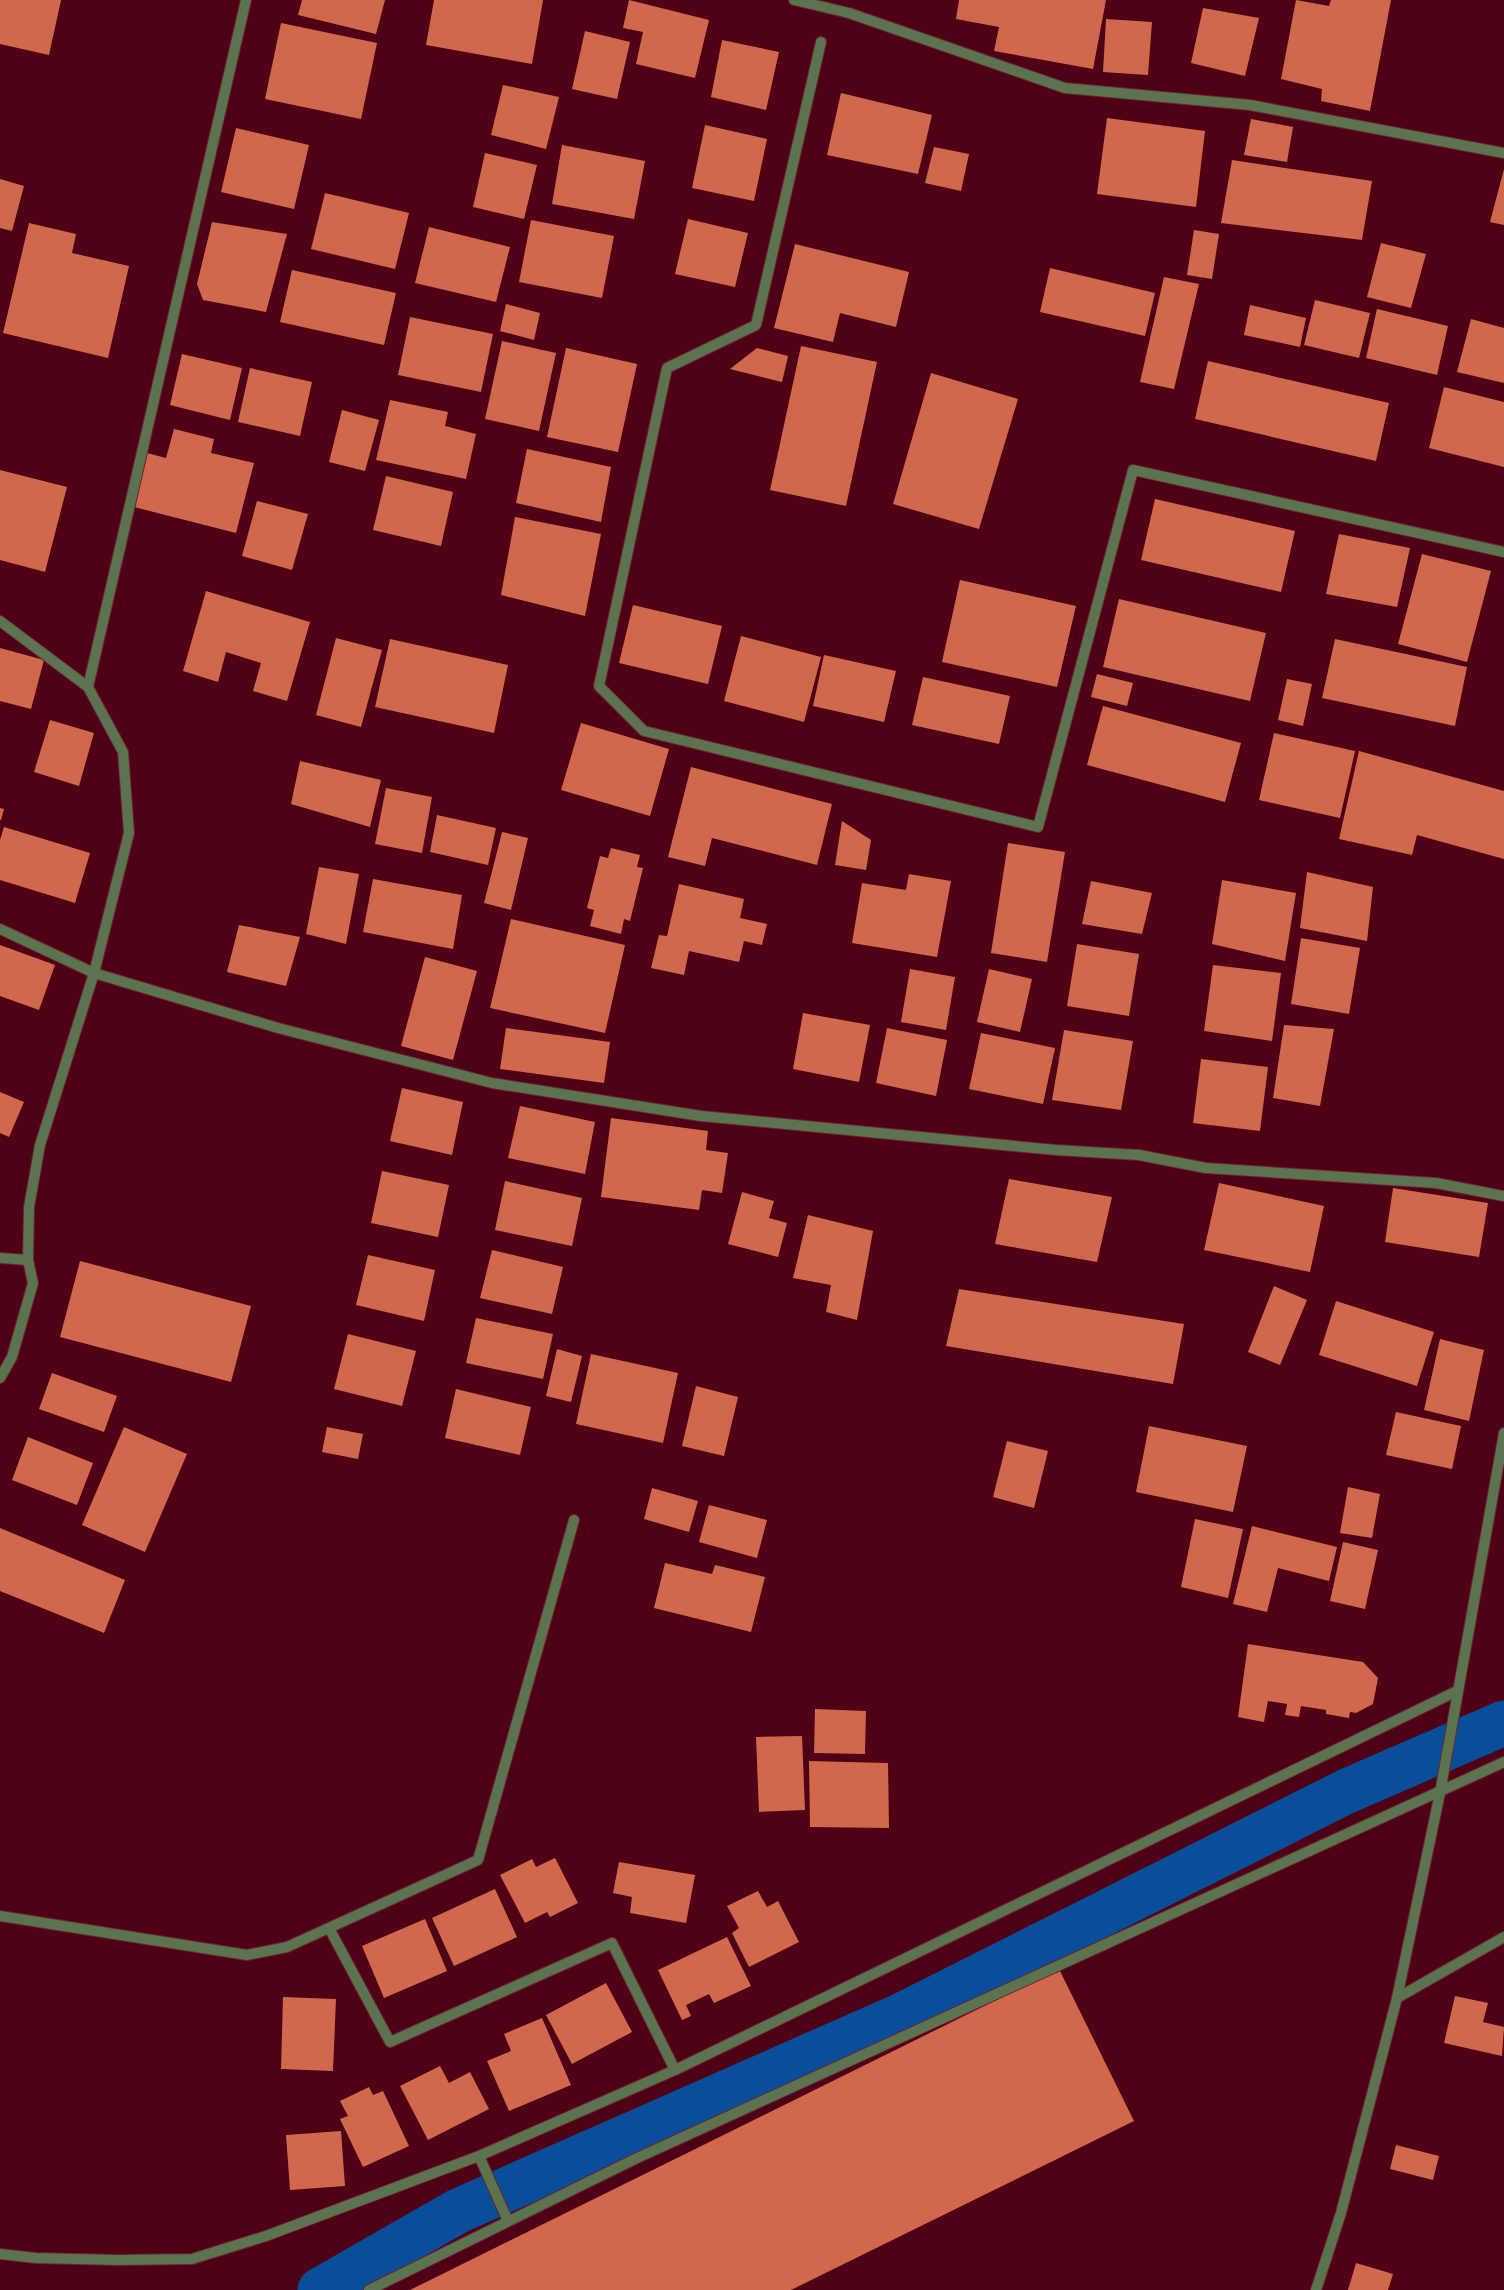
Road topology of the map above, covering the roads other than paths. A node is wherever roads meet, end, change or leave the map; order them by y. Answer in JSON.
{"nodes":[{"id":1,"x":246,"y":0,"type":"edge"},
{"id":2,"x":794,"y":0,"type":"edge"},
{"id":3,"x":821,"y":42,"type":"dead end"},
{"id":4,"x":1504,"y":153,"type":"edge"},
{"id":5,"x":1504,"y":552,"type":"edge"},
{"id":6,"x":0,"y":621,"type":"edge"},
{"id":7,"x":88,"y":687,"type":"junction"},
{"id":8,"x":0,"y":929,"type":"edge"},
{"id":9,"x":94,"y":973,"type":"junction"},
{"id":10,"x":1504,"y":1196,"type":"edge"},
{"id":11,"x":0,"y":1258,"type":"edge"},
{"id":12,"x":28,"y":1260,"type":"junction"},
{"id":13,"x":0,"y":1378,"type":"edge"},
{"id":14,"x":1504,"y":1433,"type":"edge"},
{"id":15,"x":574,"y":1520,"type":"dead end"},
{"id":16,"x":1457,"y":1691,"type":"junction"},
{"id":17,"x":1504,"y":1762,"type":"edge"},
{"id":18,"x":1440,"y":1793,"type":"junction"},
{"id":19,"x":0,"y":1916,"type":"edge"},
{"id":20,"x":329,"y":1928,"type":"junction"},
{"id":21,"x":1504,"y":1938,"type":"edge"},
{"id":22,"x":1397,"y":1998,"type":"junction"},
{"id":23,"x":675,"y":2070,"type":"junction"},
{"id":24,"x":480,"y":2160,"type":"junction"},
{"id":25,"x":508,"y":2221,"type":"junction"},
{"id":26,"x":0,"y":2254,"type":"edge"},
{"id":27,"x":369,"y":2290,"type":"edge"},
{"id":28,"x":1316,"y":2290,"type":"edge"}],
"edges":[{"from":1,"to":7,"type":"street"},
{"from":2,"to":4,"type":"street"},
{"from":3,"to":5,"type":"street"},
{"from":6,"to":7,"type":"street"},
{"from":7,"to":9,"type":"street"},
{"from":8,"to":9,"type":"street"},
{"from":9,"to":10,"type":"street"},
{"from":9,"to":12,"type":"street"},
{"from":11,"to":12,"type":"street"},
{"from":12,"to":13,"type":"street"},
{"from":14,"to":16,"type":"street"},
{"from":15,"to":20,"type":"street"},
{"from":16,"to":18,"type":"street"},
{"from":16,"to":23,"type":"street"},
{"from":17,"to":18,"type":"street"},
{"from":18,"to":22,"type":"street"},
{"from":18,"to":25,"type":"street"},
{"from":19,"to":20,"type":"street"},
{"from":20,"to":23,"type":"street"},
{"from":21,"to":22,"type":"street"},
{"from":22,"to":28,"type":"street"},
{"from":23,"to":24,"type":"street"},
{"from":24,"to":25,"type":"street"},
{"from":24,"to":26,"type":"street"},
{"from":25,"to":27,"type":"street"}]}
